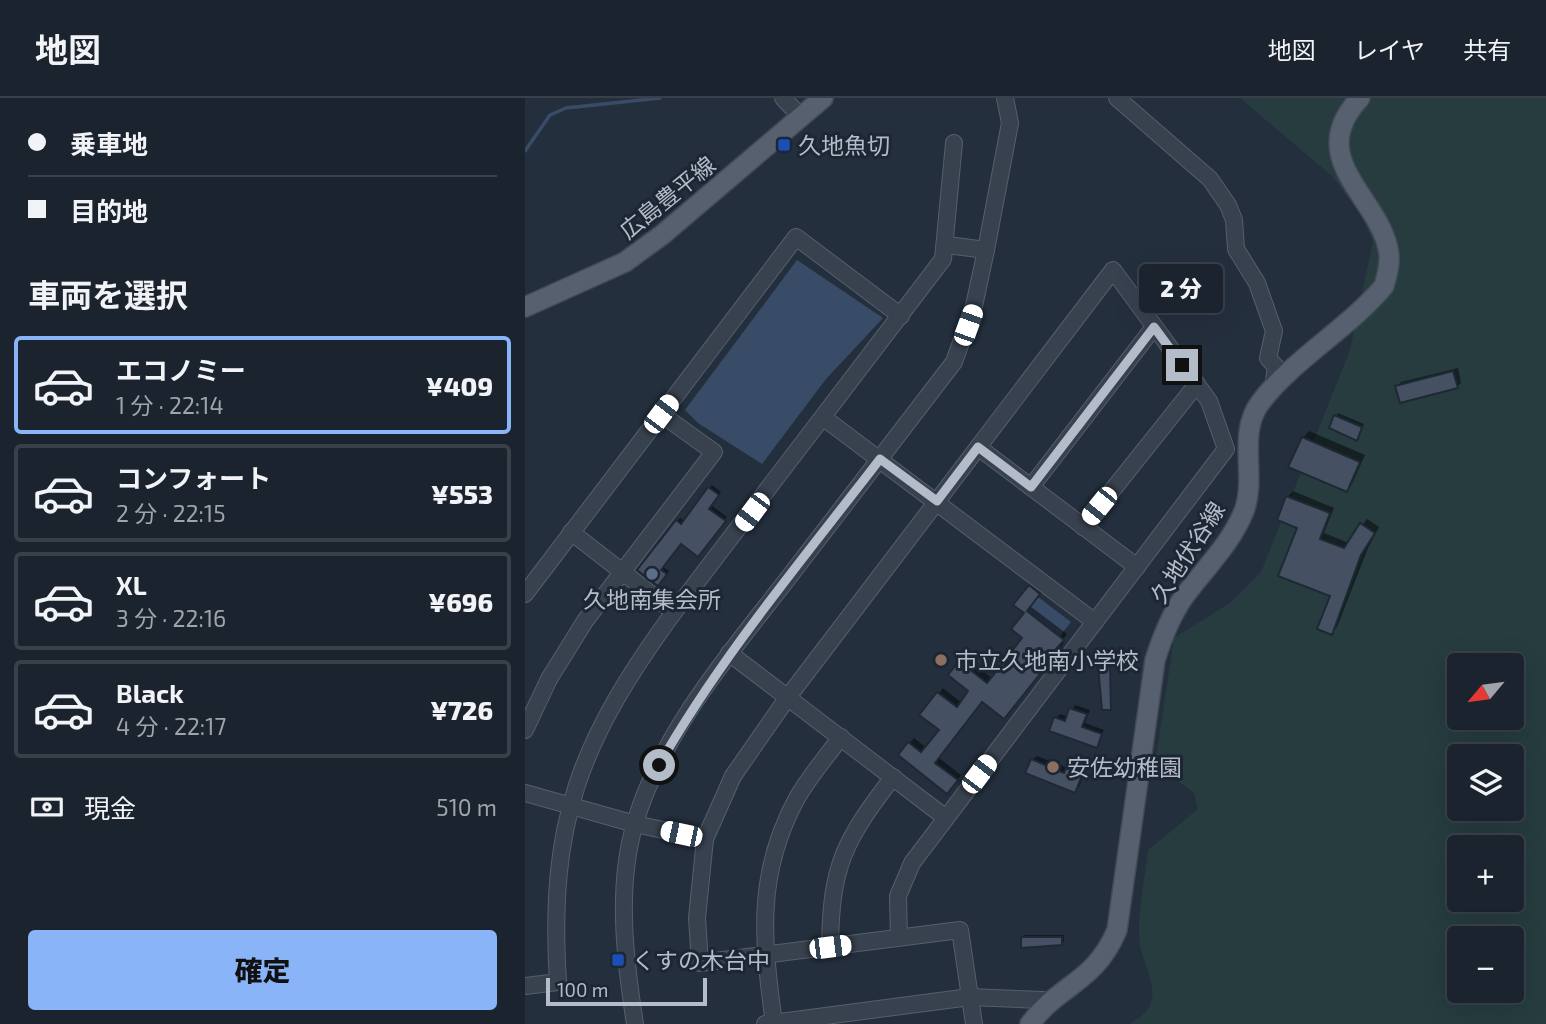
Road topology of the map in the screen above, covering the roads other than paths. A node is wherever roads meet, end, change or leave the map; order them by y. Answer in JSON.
{"nodes":[{"id":1,"x":783,"y":98,"type":"edge"},
{"id":2,"x":823,"y":98,"type":"edge"},
{"id":3,"x":1005,"y":98,"type":"edge"},
{"id":4,"x":1117,"y":98,"type":"edge"},
{"id":5,"x":1360,"y":98,"type":"edge"},
{"id":6,"x":800,"y":116,"type":"junction"},
{"id":7,"x":954,"y":144,"type":"dead end"},
{"id":8,"x":947,"y":245,"type":"junction"},
{"id":9,"x":986,"y":250,"type":"junction"},
{"id":10,"x":529,"y":305,"type":"edge"},
{"id":11,"x":901,"y":316,"type":"junction"},
{"id":12,"x":525,"y":322,"type":"edge"},
{"id":13,"x":1154,"y":327,"type":"junction"},
{"id":14,"x":1197,"y":384,"type":"junction"},
{"id":15,"x":1273,"y":388,"type":"junction"},
{"id":16,"x":661,"y":414,"type":"junction"},
{"id":17,"x":824,"y":418,"type":"junction"},
{"id":18,"x":978,"y":447,"type":"junction"},
{"id":19,"x":880,"y":459,"type":"junction"},
{"id":20,"x":1031,"y":487,"type":"junction"},
{"id":21,"x":937,"y":501,"type":"junction"},
{"id":22,"x":1083,"y":527,"type":"junction"},
{"id":23,"x":571,"y":532,"type":"junction"},
{"id":24,"x":1137,"y":567,"type":"junction"},
{"id":25,"x":623,"y":572,"type":"junction"},
{"id":26,"x":525,"y":594,"type":"edge"},
{"id":27,"x":674,"y":612,"type":"junction"},
{"id":28,"x":1095,"y":622,"type":"junction"},
{"id":29,"x":729,"y":653,"type":"junction"},
{"id":30,"x":788,"y":697,"type":"junction"},
{"id":31,"x":525,"y":730,"type":"edge"},
{"id":32,"x":841,"y":737,"type":"junction"},
{"id":33,"x":893,"y":777,"type":"junction"},
{"id":34,"x":525,"y":793,"type":"edge"},
{"id":35,"x":569,"y":805,"type":"junction"},
{"id":36,"x":946,"y":818,"type":"junction"},
{"id":37,"x":635,"y":824,"type":"junction"},
{"id":38,"x":705,"y":839,"type":"junction"},
{"id":39,"x":899,"y":938,"type":"junction"},
{"id":40,"x":830,"y":947,"type":"junction"},
{"id":41,"x":765,"y":955,"type":"junction"},
{"id":42,"x":525,"y":986,"type":"edge"},
{"id":43,"x":970,"y":997,"type":"junction"},
{"id":44,"x":1051,"y":1003,"type":"junction"},
{"id":45,"x":635,"y":1024,"type":"edge"},
{"id":46,"x":771,"y":1024,"type":"edge"},
{"id":47,"x":974,"y":1024,"type":"edge"},
{"id":48,"x":1030,"y":1024,"type":"edge"}],
"edges":[{"from":1,"to":6,"type":"street"},
{"from":2,"to":6,"type":"main road","name":"広島豊平線"},
{"from":3,"to":9,"type":"street"},
{"from":4,"to":15,"type":"street"},
{"from":5,"to":15,"type":"main road","name":"久地伏谷線"},
{"from":6,"to":10,"type":"main road","name":"広島豊平線"},
{"from":7,"to":8,"type":"street"},
{"from":8,"to":9,"type":"street"},
{"from":8,"to":11,"type":"street"},
{"from":9,"to":19,"type":"street"},
{"from":10,"to":12,"type":"street"},
{"from":11,"to":16,"type":"street"},
{"from":11,"to":17,"type":"street"},
{"from":13,"to":14,"type":"street"},
{"from":13,"to":18,"type":"street"},
{"from":13,"to":20,"type":"street"},
{"from":14,"to":22,"type":"street"},
{"from":14,"to":24,"type":"street"},
{"from":15,"to":44,"type":"main road","name":"久地伏谷線"},
{"from":16,"to":23,"type":"street"},
{"from":16,"to":25,"type":"street"},
{"from":17,"to":19,"type":"street"},
{"from":17,"to":27,"type":"street"},
{"from":18,"to":20,"type":"street"},
{"from":18,"to":21,"type":"street"},
{"from":19,"to":21,"type":"street"},
{"from":19,"to":29,"type":"street"},
{"from":20,"to":22,"type":"street"},
{"from":21,"to":28,"type":"street"},
{"from":21,"to":30,"type":"street"},
{"from":22,"to":24,"type":"street"},
{"from":23,"to":25,"type":"street"},
{"from":23,"to":26,"type":"street"},
{"from":24,"to":28,"type":"street"},
{"from":25,"to":27,"type":"street"},
{"from":25,"to":31,"type":"street"},
{"from":27,"to":35,"type":"street"},
{"from":28,"to":36,"type":"street"},
{"from":29,"to":30,"type":"street"},
{"from":29,"to":37,"type":"street"},
{"from":30,"to":32,"type":"street"},
{"from":30,"to":38,"type":"street"},
{"from":32,"to":33,"type":"street"},
{"from":32,"to":41,"type":"street"},
{"from":33,"to":36,"type":"street"},
{"from":33,"to":40,"type":"street"},
{"from":34,"to":35,"type":"street"},
{"from":35,"to":37,"type":"street"},
{"from":35,"to":42,"type":"street"},
{"from":36,"to":39,"type":"street"},
{"from":37,"to":38,"type":"street"},
{"from":37,"to":45,"type":"street"},
{"from":38,"to":41,"type":"street"},
{"from":39,"to":40,"type":"street"},
{"from":39,"to":43,"type":"street"},
{"from":40,"to":41,"type":"street"},
{"from":41,"to":46,"type":"street"},
{"from":43,"to":44,"type":"street"},
{"from":43,"to":46,"type":"street"},
{"from":43,"to":47,"type":"street"},
{"from":44,"to":48,"type":"main road","name":"久地伏谷線"}]}
